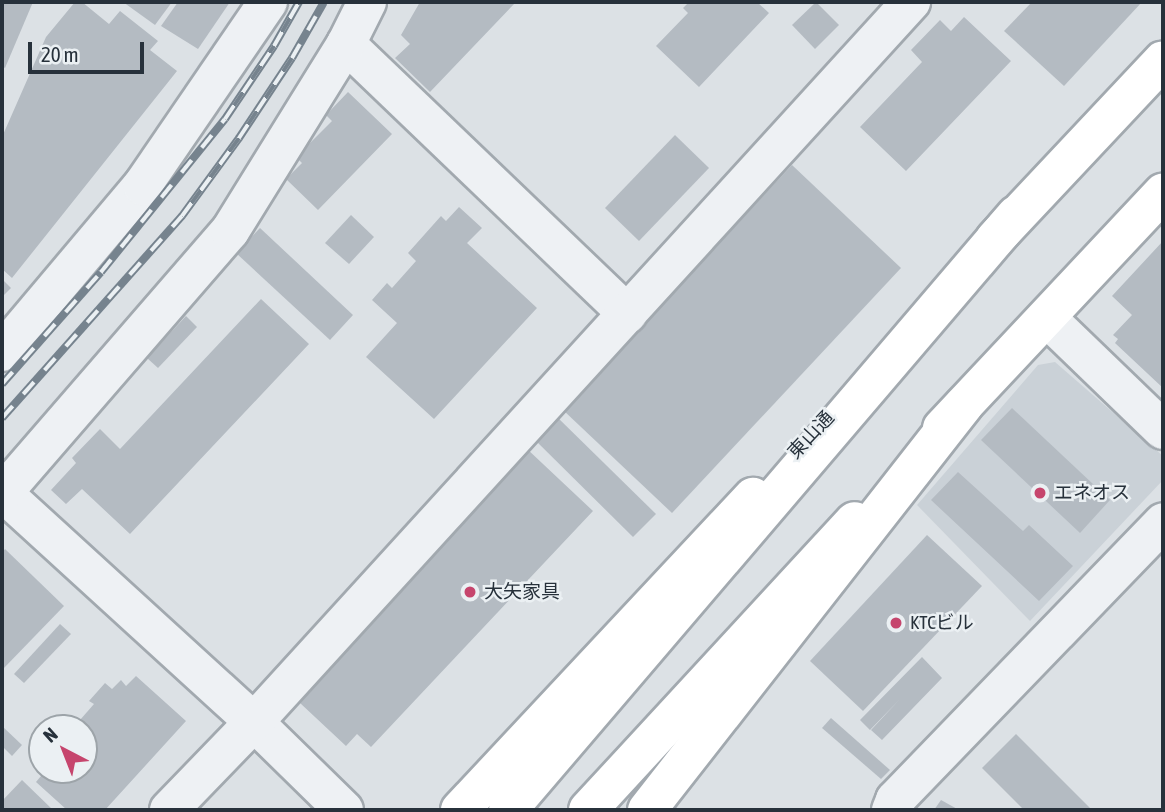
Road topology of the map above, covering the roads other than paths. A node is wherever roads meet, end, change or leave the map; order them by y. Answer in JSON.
{"nodes":[{"id":1,"x":268,"y":2,"type":"edge"},
{"id":2,"x":367,"y":2,"type":"edge"},
{"id":3,"x":911,"y":2,"type":"edge"},
{"id":4,"x":346,"y":44,"type":"junction"},
{"id":5,"x":1163,"y":60,"type":"edge"},
{"id":6,"x":1163,"y":192,"type":"edge"},
{"id":7,"x":1016,"y":215,"type":"junction"},
{"id":8,"x":628,"y":314,"type":"junction"},
{"id":9,"x":1046,"y":318,"type":"junction"},
{"id":10,"x":2,"y":352,"type":"edge"},
{"id":11,"x":964,"y":405,"type":"junction"},
{"id":12,"x":1163,"y":430,"type":"edge"},
{"id":13,"x":2,"y":493,"type":"edge"},
{"id":14,"x":1163,"y":522,"type":"edge"},
{"id":15,"x":254,"y":722,"type":"junction"},
{"id":16,"x":169,"y":810,"type":"edge"},
{"id":17,"x":344,"y":810,"type":"edge"},
{"id":18,"x":460,"y":810,"type":"edge"},
{"id":19,"x":508,"y":810,"type":"edge"},
{"id":20,"x":588,"y":810,"type":"edge"},
{"id":21,"x":648,"y":810,"type":"edge"},
{"id":22,"x":891,"y":810,"type":"edge"}],
"edges":[{"from":1,"to":10,"type":"street"},
{"from":2,"to":4,"type":"street"},
{"from":3,"to":8,"type":"street"},
{"from":4,"to":8,"type":"street"},
{"from":4,"to":13,"type":"street"},
{"from":5,"to":7,"type":"main road","name":"東山通"},
{"from":6,"to":9,"type":"main road"},
{"from":7,"to":18,"type":"main road","name":"東山通"},
{"from":7,"to":19,"type":"main road"},
{"from":8,"to":15,"type":"street"},
{"from":9,"to":11,"type":"main road"},
{"from":9,"to":12,"type":"street"},
{"from":11,"to":20,"type":"main road"},
{"from":11,"to":21,"type":"main road"},
{"from":13,"to":15,"type":"street"},
{"from":14,"to":22,"type":"street"},
{"from":15,"to":16,"type":"street"},
{"from":15,"to":17,"type":"street"}]}
